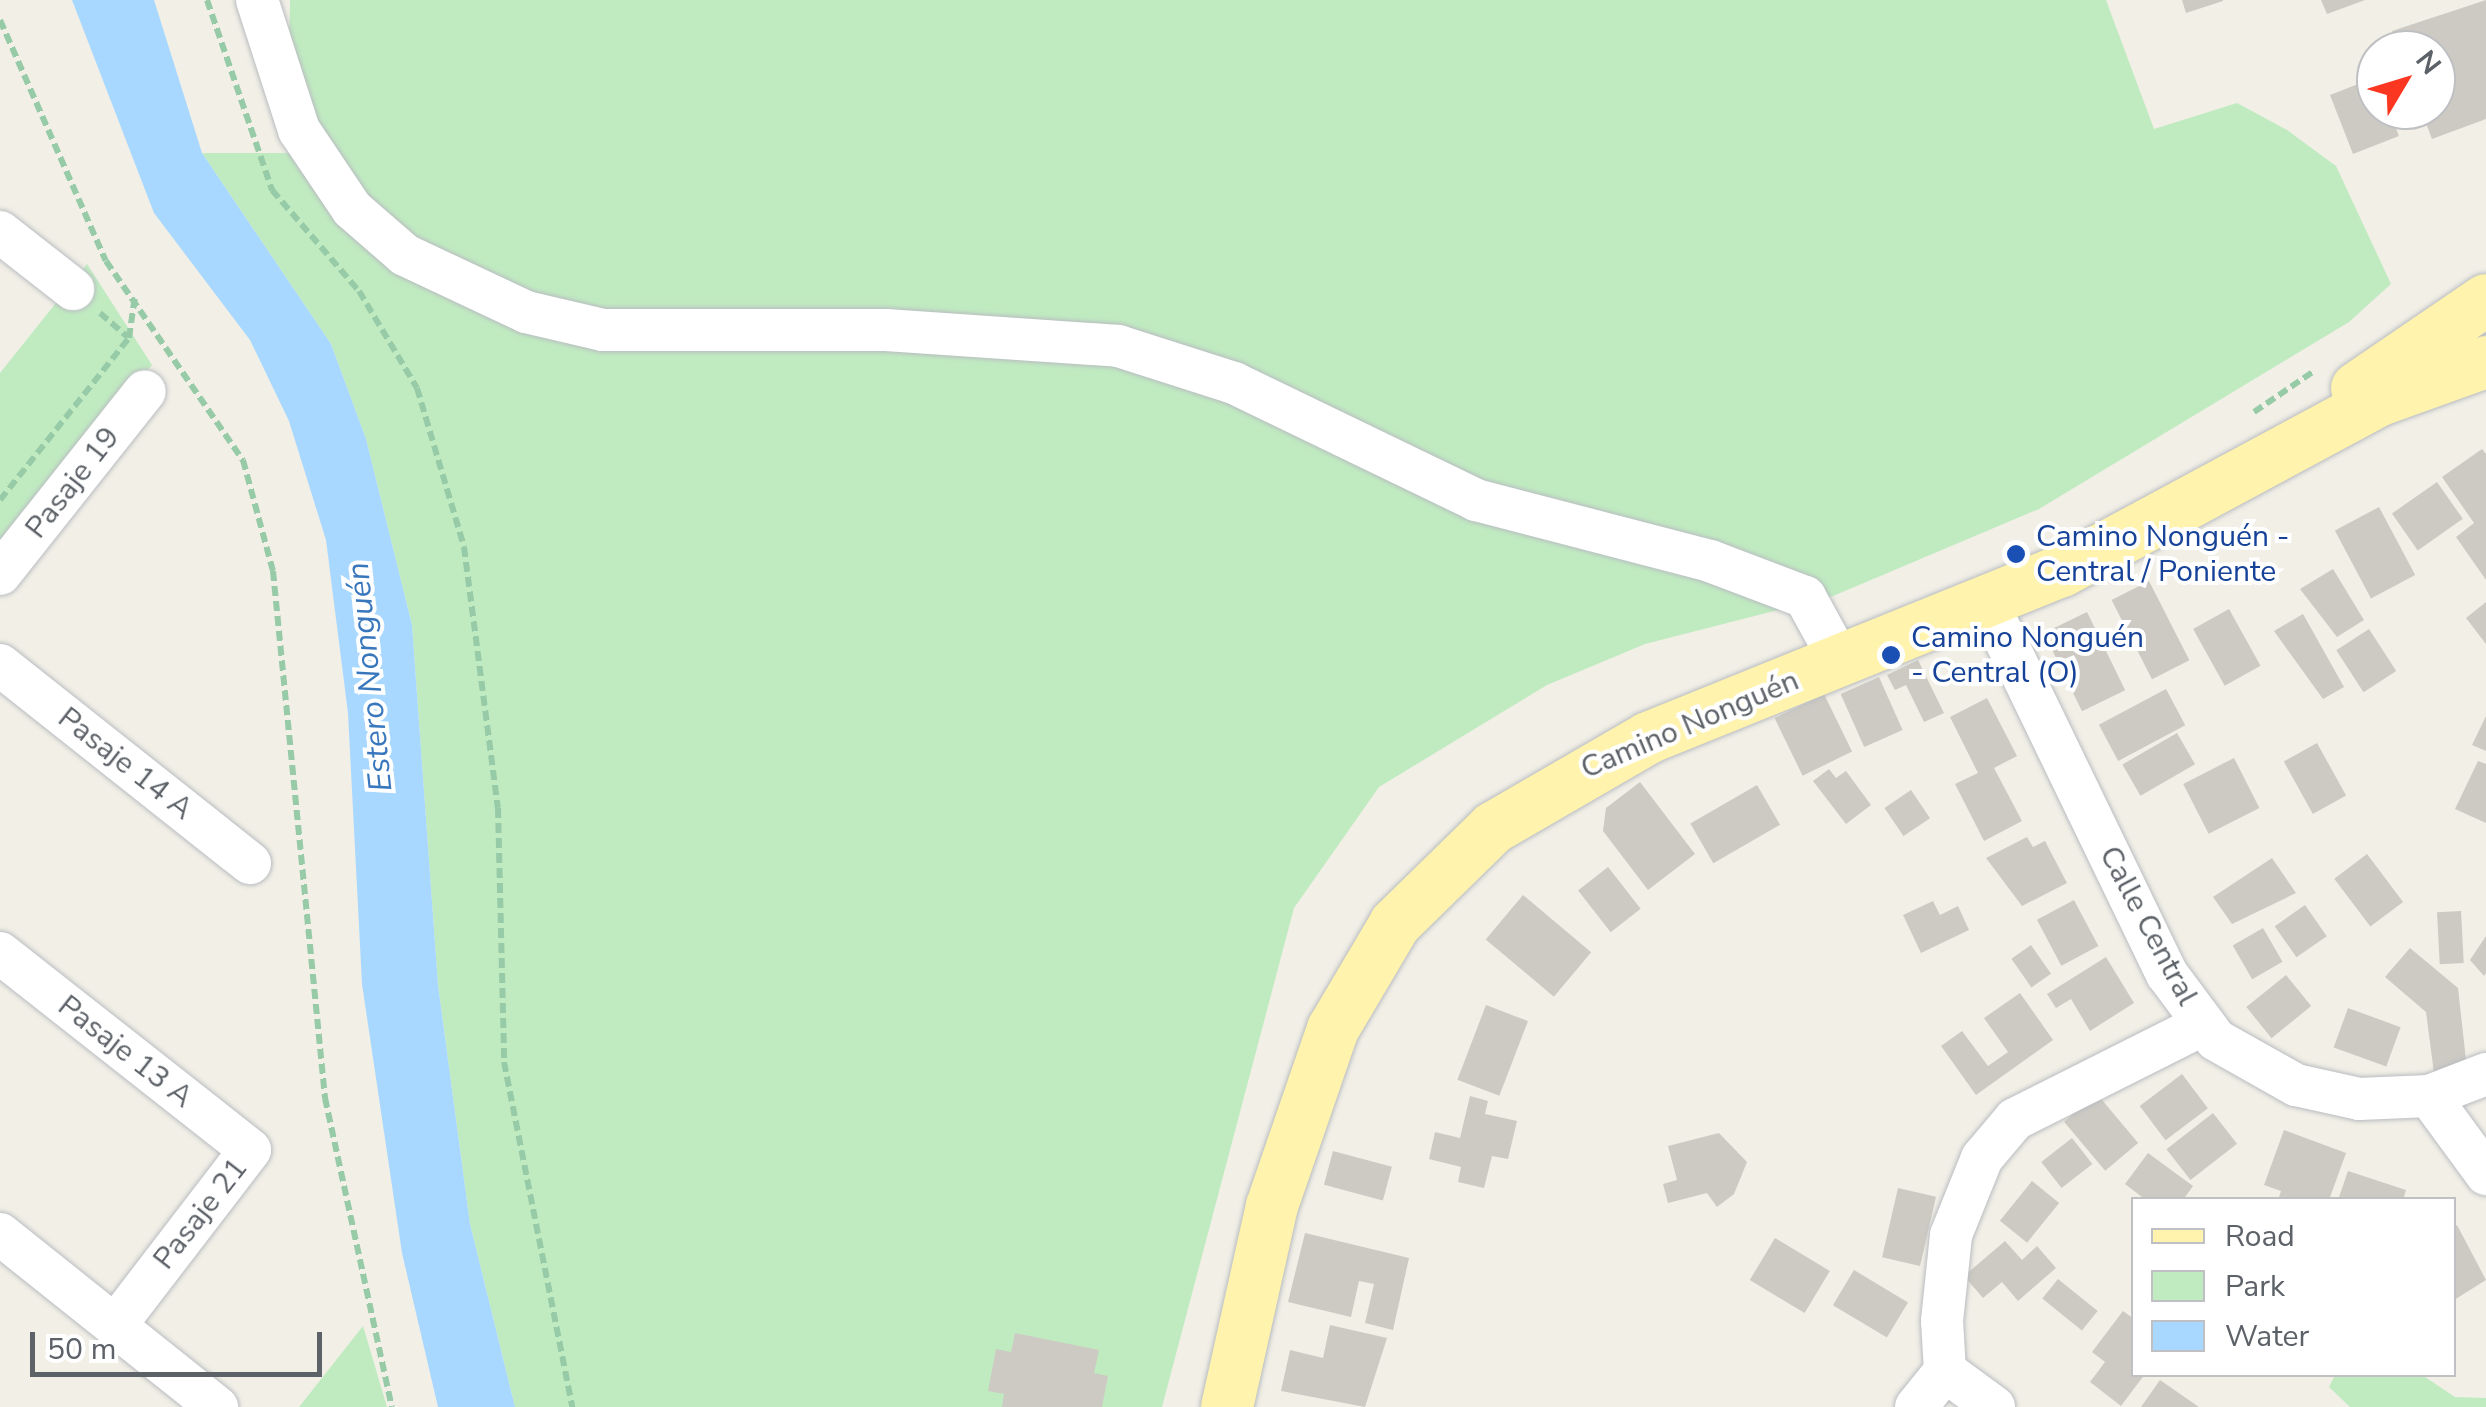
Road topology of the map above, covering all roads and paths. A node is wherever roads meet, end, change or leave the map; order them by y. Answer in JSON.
{"nodes":[{"id":1,"x":207,"y":0,"type":"edge"},
{"id":2,"x":257,"y":0,"type":"edge"},
{"id":3,"x":0,"y":20,"type":"edge"},
{"id":4,"x":0,"y":232,"type":"edge"},
{"id":5,"x":72,"y":289,"type":"dead end"},
{"id":6,"x":136,"y":295,"type":"junction"},
{"id":7,"x":2486,"y":300,"type":"edge"},
{"id":8,"x":2330,"y":360,"type":"dead end"},
{"id":9,"x":2486,"y":362,"type":"edge"},
{"id":10,"x":145,"y":391,"type":"dead end"},
{"id":11,"x":2237,"y":423,"type":"dead end"},
{"id":12,"x":2302,"y":440,"type":"junction"},
{"id":13,"x":0,"y":500,"type":"edge"},
{"id":14,"x":0,"y":574,"type":"edge"},
{"id":15,"x":1987,"y":602,"type":"junction"},
{"id":16,"x":1840,"y":660,"type":"junction"},
{"id":17,"x":0,"y":665,"type":"edge"},
{"id":18,"x":250,"y":864,"type":"dead end"},
{"id":19,"x":0,"y":953,"type":"edge"},
{"id":20,"x":2202,"y":1025,"type":"junction"},
{"id":21,"x":2486,"y":1074,"type":"edge"},
{"id":22,"x":2429,"y":1096,"type":"junction"},
{"id":23,"x":250,"y":1150,"type":"joint"},
{"id":24,"x":2486,"y":1174,"type":"edge"},
{"id":25,"x":0,"y":1234,"type":"edge"},
{"id":26,"x":115,"y":1326,"type":"junction"},
{"id":27,"x":1945,"y":1372,"type":"junction"},
{"id":28,"x":218,"y":1407,"type":"edge"},
{"id":29,"x":392,"y":1407,"type":"edge"},
{"id":30,"x":572,"y":1407,"type":"edge"},
{"id":31,"x":1227,"y":1407,"type":"edge"},
{"id":32,"x":1916,"y":1407,"type":"edge"},
{"id":33,"x":1994,"y":1407,"type":"edge"}],
"edges":[{"from":1,"to":30,"type":"path"},
{"from":2,"to":16,"type":"street"},
{"from":3,"to":6,"type":"path"},
{"from":4,"to":5,"type":"street"},
{"from":6,"to":13,"type":"path"},
{"from":6,"to":29,"type":"path"},
{"from":7,"to":12,"type":"main road"},
{"from":8,"to":11,"type":"path"},
{"from":9,"to":12,"type":"main road","name":"Camino Nonguén"},
{"from":10,"to":14,"type":"street","name":"Pasaje 19"},
{"from":12,"to":15,"type":"main road","name":"Camino Nonguén"},
{"from":15,"to":16,"type":"main road","name":"Camino Nonguén"},
{"from":15,"to":20,"type":"street","name":"Calle Central"},
{"from":16,"to":31,"type":"main road","name":"Camino Nonguén"},
{"from":17,"to":18,"type":"street","name":"Pasaje 14 A"},
{"from":19,"to":23,"type":"street","name":"Pasaje 13 A"},
{"from":20,"to":22,"type":"street","name":"Calle Central"},
{"from":20,"to":27,"type":"street"},
{"from":21,"to":22,"type":"street","name":"Calle Central"},
{"from":22,"to":24,"type":"street"},
{"from":23,"to":26,"type":"street","name":"Pasaje 21"},
{"from":25,"to":26,"type":"street"},
{"from":26,"to":28,"type":"street"},
{"from":27,"to":32,"type":"street"},
{"from":27,"to":33,"type":"street"}]}
